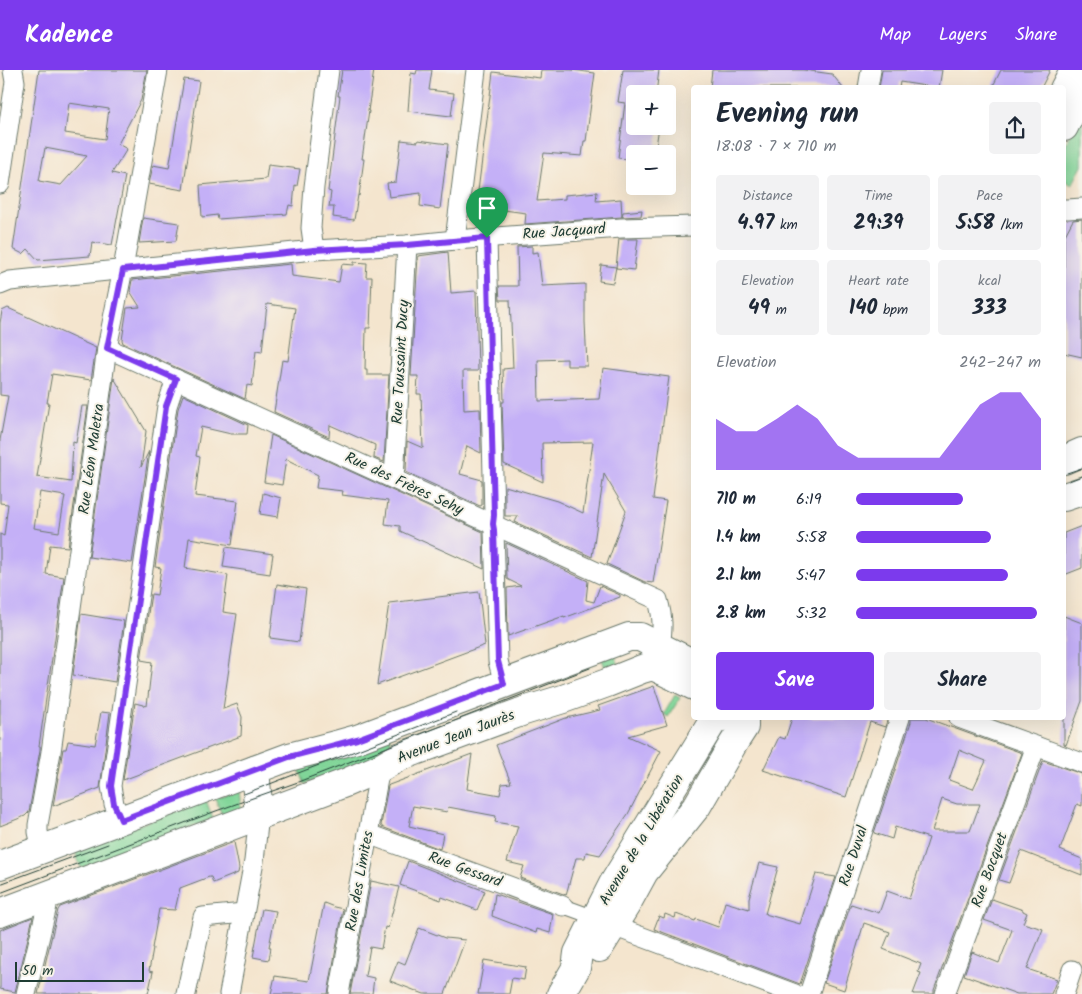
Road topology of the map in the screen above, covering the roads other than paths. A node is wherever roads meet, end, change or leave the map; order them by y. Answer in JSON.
{"nodes":[{"id":1,"x":13,"y":70,"type":"edge"},
{"id":2,"x":158,"y":70,"type":"edge"},
{"id":3,"x":329,"y":70,"type":"edge"},
{"id":4,"x":476,"y":70,"type":"edge"},
{"id":5,"x":871,"y":70,"type":"edge"},
{"id":6,"x":1074,"y":70,"type":"edge"},
{"id":7,"x":868,"y":85,"type":"edge"},
{"id":8,"x":1066,"y":85,"type":"edge"},
{"id":9,"x":1082,"y":91,"type":"edge"},
{"id":10,"x":1066,"y":122,"type":"edge"},
{"id":11,"x":0,"y":184,"type":"edge"},
{"id":12,"x":1066,"y":208,"type":"edge"},
{"id":13,"x":1082,"y":208,"type":"edge"},
{"id":14,"x":686,"y":226,"type":"edge"},
{"id":15,"x":487,"y":238,"type":"junction"},
{"id":16,"x":455,"y":240,"type":"junction"},
{"id":17,"x":407,"y":245,"type":"junction"},
{"id":18,"x":314,"y":250,"type":"junction"},
{"id":19,"x":123,"y":270,"type":"junction"},
{"id":20,"x":0,"y":285,"type":"edge"},
{"id":21,"x":107,"y":348,"type":"junction"},
{"id":22,"x":176,"y":379,"type":"junction"},
{"id":23,"x":1082,"y":452,"type":"edge"},
{"id":24,"x":1066,"y":459,"type":"edge"},
{"id":25,"x":394,"y":479,"type":"junction"},
{"id":26,"x":1082,"y":491,"type":"edge"},
{"id":27,"x":1066,"y":497,"type":"edge"},
{"id":28,"x":493,"y":524,"type":"junction"},
{"id":29,"x":658,"y":656,"type":"junction"},
{"id":30,"x":691,"y":663,"type":"edge"},
{"id":31,"x":504,"y":684,"type":"junction"},
{"id":32,"x":691,"y":684,"type":"edge"},
{"id":33,"x":715,"y":720,"type":"edge"},
{"id":34,"x":744,"y":720,"type":"edge"},
{"id":35,"x":899,"y":720,"type":"edge"},
{"id":36,"x":964,"y":720,"type":"edge"},
{"id":37,"x":1036,"y":746,"type":"junction"},
{"id":38,"x":1082,"y":763,"type":"edge"},
{"id":39,"x":380,"y":768,"type":"junction"},
{"id":40,"x":255,"y":770,"type":"junction"},
{"id":41,"x":259,"y":815,"type":"junction"},
{"id":42,"x":121,"y":820,"type":"junction"},
{"id":43,"x":368,"y":834,"type":"junction"},
{"id":44,"x":42,"y":849,"type":"junction"},
{"id":45,"x":0,"y":865,"type":"edge"},
{"id":46,"x":49,"y":894,"type":"junction"},
{"id":47,"x":562,"y":906,"type":"joint"},
{"id":48,"x":0,"y":913,"type":"edge"},
{"id":49,"x":244,"y":914,"type":"junction"},
{"id":50,"x":604,"y":922,"type":"junction"},
{"id":51,"x":1072,"y":970,"type":"dead end"},
{"id":52,"x":26,"y":994,"type":"edge"},
{"id":53,"x":186,"y":994,"type":"edge"},
{"id":54,"x":229,"y":994,"type":"edge"},
{"id":55,"x":339,"y":994,"type":"edge"},
{"id":56,"x":561,"y":994,"type":"edge"},
{"id":57,"x":795,"y":994,"type":"edge"},
{"id":58,"x":809,"y":994,"type":"edge"},
{"id":59,"x":945,"y":994,"type":"edge"},
{"id":60,"x":1064,"y":994,"type":"edge"}],
"edges":[{"from":1,"to":11,"type":"street"},
{"from":2,"to":19,"type":"street","name":"Rue Léon Maletra"},
{"from":3,"to":18,"type":"street"},
{"from":4,"to":16,"type":"street"},
{"from":5,"to":7,"type":"street"},
{"from":6,"to":8,"type":"main road"},
{"from":9,"to":10,"type":"main road"},
{"from":12,"to":13,"type":"street"},
{"from":14,"to":15,"type":"street","name":"Rue Jacquard"},
{"from":15,"to":16,"type":"street","name":"Rue Jacquard"},
{"from":15,"to":28,"type":"street"},
{"from":16,"to":17,"type":"street","name":"Rue Jacquard"},
{"from":17,"to":18,"type":"street","name":"Rue Jacquard"},
{"from":17,"to":25,"type":"street","name":"Rue Toussaint Ducy"},
{"from":18,"to":19,"type":"street","name":"Rue Jacquard"},
{"from":19,"to":20,"type":"street","name":"Rue Jacquard"},
{"from":19,"to":21,"type":"street","name":"Rue Léon Maletra"},
{"from":21,"to":22,"type":"street","name":"Rue des Frères Sehy"},
{"from":21,"to":44,"type":"street","name":"Rue Léon Maletra"},
{"from":22,"to":25,"type":"street","name":"Rue des Frères Sehy"},
{"from":22,"to":42,"type":"street"},
{"from":23,"to":24,"type":"main road"},
{"from":25,"to":28,"type":"street","name":"Rue des Frères Sehy"},
{"from":26,"to":27,"type":"main road"},
{"from":28,"to":29,"type":"street","name":"Rue des Frères Sehy"},
{"from":28,"to":31,"type":"street"},
{"from":29,"to":30,"type":"main road"},
{"from":29,"to":31,"type":"main road"},
{"from":29,"to":32,"type":"main road"},
{"from":29,"to":39,"type":"main road","name":"Avenue Jean Jaurès"},
{"from":31,"to":40,"type":"main road"},
{"from":33,"to":50,"type":"main road","name":"Avenue de la Libération"},
{"from":34,"to":50,"type":"main road","name":"Avenue de la Libération"},
{"from":35,"to":58,"type":"street","name":"Rue Duval"},
{"from":36,"to":37,"type":"street"},
{"from":37,"to":38,"type":"street"},
{"from":37,"to":59,"type":"street","name":"Rue Bocquet"},
{"from":39,"to":41,"type":"main road","name":"Avenue Jean Jaurès"},
{"from":39,"to":43,"type":"street","name":"Rue des Limites"},
{"from":40,"to":41,"type":"main road"},
{"from":40,"to":42,"type":"main road"},
{"from":41,"to":46,"type":"main road","name":"Avenue Jean Jaurès"},
{"from":41,"to":49,"type":"street"},
{"from":42,"to":44,"type":"main road"},
{"from":43,"to":47,"type":"street","name":"Rue Gessard"},
{"from":43,"to":55,"type":"street","name":"Rue des Limites"},
{"from":44,"to":45,"type":"main road"},
{"from":46,"to":48,"type":"main road","name":"Avenue Jean Jaurès"},
{"from":46,"to":52,"type":"street"},
{"from":47,"to":50,"type":"street"},
{"from":49,"to":53,"type":"street"},
{"from":49,"to":54,"type":"street"},
{"from":50,"to":56,"type":"main road","name":"Avenue de la Libération"},
{"from":50,"to":57,"type":"street"},
{"from":51,"to":60,"type":"street"}]}
